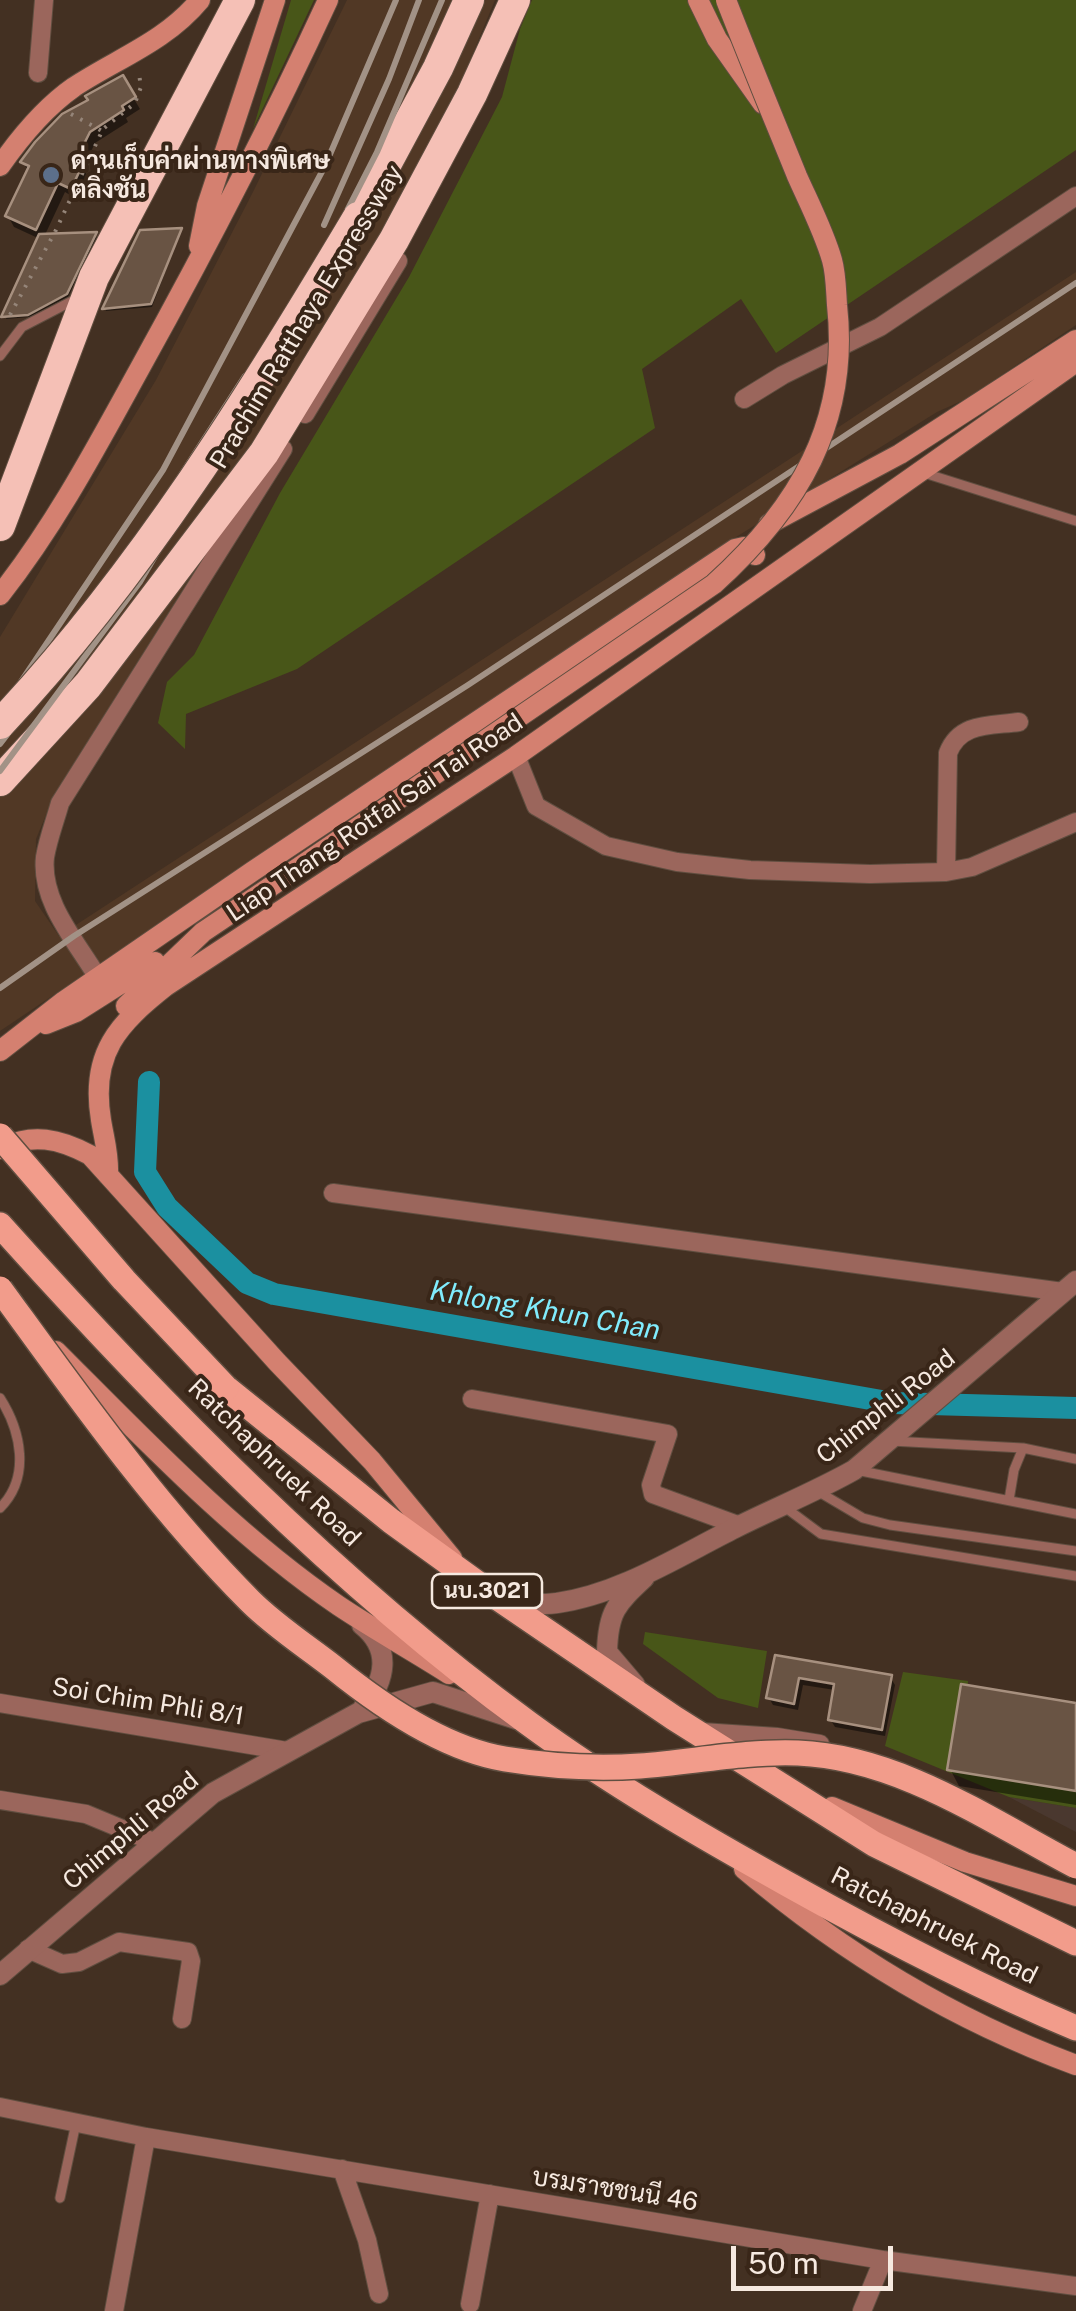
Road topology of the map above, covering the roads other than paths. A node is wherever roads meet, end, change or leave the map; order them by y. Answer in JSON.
{"nodes":[{"id":1,"x":44,"y":0,"type":"edge"},
{"id":2,"x":200,"y":0,"type":"edge"},
{"id":3,"x":240,"y":0,"type":"edge"},
{"id":4,"x":275,"y":0,"type":"edge"},
{"id":5,"x":328,"y":0,"type":"edge"},
{"id":6,"x":469,"y":0,"type":"edge"},
{"id":7,"x":514,"y":0,"type":"edge"},
{"id":8,"x":526,"y":0,"type":"edge"},
{"id":9,"x":698,"y":0,"type":"edge"},
{"id":10,"x":726,"y":0,"type":"edge"},
{"id":11,"x":38,"y":73,"type":"dead end"},
{"id":12,"x":776,"y":123,"type":"junction"},
{"id":13,"x":0,"y":166,"type":"edge"},
{"id":14,"x":1076,"y":196,"type":"edge"},
{"id":15,"x":193,"y":273,"type":"junction"},
{"id":16,"x":88,"y":293,"type":"junction"},
{"id":17,"x":1076,"y":340,"type":"edge"},
{"id":18,"x":0,"y":356,"type":"edge"},
{"id":19,"x":1076,"y":362,"type":"edge"},
{"id":20,"x":744,"y":399,"type":"dead end"},
{"id":21,"x":920,"y":471,"type":"junction"},
{"id":22,"x":1076,"y":520,"type":"edge"},
{"id":23,"x":0,"y":526,"type":"edge"},
{"id":24,"x":755,"y":555,"type":"junction"},
{"id":25,"x":787,"y":565,"type":"junction"},
{"id":26,"x":0,"y":595,"type":"edge"},
{"id":27,"x":1019,"y":722,"type":"dead end"},
{"id":28,"x":0,"y":724,"type":"edge"},
{"id":29,"x":516,"y":756,"type":"junction"},
{"id":30,"x":0,"y":781,"type":"edge"},
{"id":31,"x":1076,"y":822,"type":"edge"},
{"id":32,"x":946,"y":872,"type":"junction"},
{"id":33,"x":203,"y":932,"type":"junction"},
{"id":34,"x":98,"y":978,"type":"junction"},
{"id":35,"x":115,"y":1029,"type":"junction"},
{"id":36,"x":25,"y":1033,"type":"junction"},
{"id":37,"x":0,"y":1051,"type":"edge"},
{"id":38,"x":0,"y":1136,"type":"edge"},
{"id":39,"x":0,"y":1148,"type":"edge"},
{"id":40,"x":108,"y":1174,"type":"junction"},
{"id":41,"x":334,"y":1194,"type":"dead end"},
{"id":42,"x":0,"y":1225,"type":"edge"},
{"id":43,"x":1070,"y":1287,"type":"edge"},
{"id":44,"x":0,"y":1292,"type":"edge"},
{"id":45,"x":0,"y":1398,"type":"edge"},
{"id":46,"x":472,"y":1399,"type":"dead end"},
{"id":47,"x":894,"y":1436,"type":"junction"},
{"id":48,"x":1022,"y":1448,"type":"junction"},
{"id":49,"x":1076,"y":1459,"type":"edge"},
{"id":50,"x":854,"y":1470,"type":"junction"},
{"id":51,"x":817,"y":1491,"type":"junction"},
{"id":52,"x":1010,"y":1500,"type":"junction"},
{"id":53,"x":784,"y":1506,"type":"junction"},
{"id":54,"x":0,"y":1508,"type":"edge"},
{"id":55,"x":1076,"y":1514,"type":"edge"},
{"id":56,"x":740,"y":1526,"type":"junction"},
{"id":57,"x":1076,"y":1551,"type":"edge"},
{"id":58,"x":653,"y":1569,"type":"junction"},
{"id":59,"x":466,"y":1575,"type":"junction"},
{"id":60,"x":1076,"y":1576,"type":"edge"},
{"id":61,"x":492,"y":1594,"type":"junction"},
{"id":62,"x":337,"y":1604,"type":"junction"},
{"id":63,"x":651,"y":1702,"type":"junction"},
{"id":64,"x":0,"y":1703,"type":"edge"},
{"id":65,"x":358,"y":1713,"type":"junction"},
{"id":66,"x":527,"y":1723,"type":"junction"},
{"id":67,"x":696,"y":1732,"type":"junction"},
{"id":68,"x":287,"y":1751,"type":"junction"},
{"id":69,"x":762,"y":1774,"type":"junction"},
{"id":70,"x":0,"y":1800,"type":"edge"},
{"id":71,"x":156,"y":1843,"type":"junction"},
{"id":72,"x":714,"y":1843,"type":"junction"},
{"id":73,"x":1076,"y":1852,"type":"edge"},
{"id":74,"x":1076,"y":1866,"type":"edge"},
{"id":75,"x":1076,"y":1896,"type":"edge"},
{"id":76,"x":1076,"y":1942,"type":"edge"},
{"id":77,"x":28,"y":1949,"type":"junction"},
{"id":78,"x":0,"y":1976,"type":"edge"},
{"id":79,"x":182,"y":2019,"type":"dead end"},
{"id":80,"x":1076,"y":2028,"type":"edge"},
{"id":81,"x":1076,"y":2065,"type":"edge"},
{"id":82,"x":0,"y":2107,"type":"edge"},
{"id":83,"x":76,"y":2122,"type":"junction"},
{"id":84,"x":146,"y":2137,"type":"junction"},
{"id":85,"x":342,"y":2170,"type":"junction"},
{"id":86,"x":490,"y":2194,"type":"junction"},
{"id":87,"x":60,"y":2198,"type":"dead end"},
{"id":88,"x":883,"y":2260,"type":"junction"},
{"id":89,"x":1076,"y":2286,"type":"edge"},
{"id":90,"x":380,"y":2294,"type":"dead end"},
{"id":91,"x":470,"y":2304,"type":"dead end"},
{"id":92,"x":114,"y":2311,"type":"edge"},
{"id":93,"x":862,"y":2311,"type":"edge"}],
"edges":[{"from":1,"to":11,"type":"street"},
{"from":2,"to":13,"type":"main road"},
{"from":3,"to":16,"type":"highway"},
{"from":4,"to":15,"type":"main road"},
{"from":5,"to":15,"type":"main road"},
{"from":6,"to":28,"type":"highway","name":"Prachim Ratthaya Expressway","bridge":true},
{"from":7,"to":30,"type":"highway","name":"Prachim Ratthaya Expressway"},
{"from":8,"to":34,"type":"street"},
{"from":9,"to":12,"type":"main road","bridge":true},
{"from":10,"to":12,"type":"main road","bridge":true},
{"from":12,"to":33,"type":"main road","bridge":true},
{"from":14,"to":20,"type":"street"},
{"from":15,"to":26,"type":"main road"},
{"from":16,"to":18,"type":"lane"},
{"from":16,"to":23,"type":"highway"},
{"from":17,"to":24,"type":"main road"},
{"from":19,"to":21,"type":"main road","name":"Liap Thang Rotfai Sai Tai Road"},
{"from":21,"to":22,"type":"lane"},
{"from":21,"to":25,"type":"main road","name":"Liap Thang Rotfai Sai Tai Road"},
{"from":24,"to":25,"type":"main road","name":"Liap Thang Rotfai Sai Tai Road"},
{"from":24,"to":34,"type":"main road","name":"Liap Thang Rotfai Sai Tai Road"},
{"from":25,"to":29,"type":"main road","name":"Liap Thang Rotfai Sai Tai Road"},
{"from":27,"to":32,"type":"street"},
{"from":29,"to":32,"type":"street"},
{"from":29,"to":35,"type":"main road","name":"Liap Thang Rotfai Sai Tai Road"},
{"from":31,"to":32,"type":"street"},
{"from":33,"to":35,"type":"main road"},
{"from":33,"to":36,"type":"main road"},
{"from":34,"to":36,"type":"main road","name":"Liap Thang Rotfai Sai Tai Road"},
{"from":35,"to":40,"type":"main road"},
{"from":36,"to":37,"type":"main road","name":"Liap Thang Rotfai Sai Tai Road"},
{"from":38,"to":59,"type":"main road","name":"Ratchaphruek Road","number":"นบ.3021","bridge":true},
{"from":39,"to":40,"type":"main road","name":"Ratchaphruek Road"},
{"from":40,"to":59,"type":"main road","name":"Ratchaphruek Road"},
{"from":41,"to":43,"type":"street"},
{"from":42,"to":66,"type":"main road","name":"Ratchaphruek Road","number":"นบ.3021"},
{"from":43,"to":47,"type":"street","name":"Chimphli Road"},
{"from":44,"to":62,"type":"main road","name":"Ratchaphruek Road"},
{"from":44,"to":74,"type":"main road","bridge":true},
{"from":45,"to":54,"type":"lane"},
{"from":46,"to":56,"type":"street"},
{"from":47,"to":48,"type":"lane"},
{"from":47,"to":50,"type":"street","name":"Chimphli Road"},
{"from":48,"to":49,"type":"lane"},
{"from":48,"to":52,"type":"lane"},
{"from":50,"to":51,"type":"street","name":"Chimphli Road"},
{"from":50,"to":52,"type":"lane"},
{"from":51,"to":53,"type":"street","name":"Chimphli Road"},
{"from":51,"to":57,"type":"lane"},
{"from":52,"to":55,"type":"lane"},
{"from":53,"to":56,"type":"street","name":"Chimphli Road"},
{"from":53,"to":60,"type":"lane"},
{"from":56,"to":58,"type":"street","name":"Chimphli Road"},
{"from":58,"to":61,"type":"street","name":"Chimphli Road"},
{"from":58,"to":63,"type":"street","name":"Chimphli Road"},
{"from":59,"to":61,"type":"main road","name":"Ratchaphruek Road","number":"นบ.3021"},
{"from":61,"to":63,"type":"main road","name":"Ratchaphruek Road","number":"นบ.3021"},
{"from":62,"to":65,"type":"street"},
{"from":62,"to":66,"type":"main road","name":"Ratchaphruek Road"},
{"from":63,"to":67,"type":"main road","name":"Ratchaphruek Road","number":"นบ.3021"},
{"from":64,"to":68,"type":"street","name":"Soi Chim Phli 8/1"},
{"from":65,"to":66,"type":"street","name":"Chimphli Road"},
{"from":65,"to":68,"type":"street","name":"Chimphli Road"},
{"from":66,"to":72,"type":"main road","name":"Ratchaphruek Road","number":"นบ.3021"},
{"from":67,"to":69,"type":"main road","name":"Ratchaphruek Road","number":"นบ.3021"},
{"from":67,"to":73,"type":"street"},
{"from":68,"to":71,"type":"street","name":"Chimphli Road"},
{"from":69,"to":75,"type":"main road","name":"Ratchaphruek Road"},
{"from":69,"to":76,"type":"main road","name":"Ratchaphruek Road","number":"นบ.3021"},
{"from":70,"to":71,"type":"street"},
{"from":71,"to":77,"type":"street","name":"Chimphli Road"},
{"from":72,"to":80,"type":"main road","name":"Ratchaphruek Road","number":"นบ.3021"},
{"from":72,"to":81,"type":"main road","name":"Ratchaphruek Road"},
{"from":77,"to":78,"type":"street","name":"Chimphli Road"},
{"from":77,"to":79,"type":"street"},
{"from":82,"to":83,"type":"street","name":"บรมราชชนนี 46"},
{"from":83,"to":84,"type":"street","name":"บรมราชชนนี 46"},
{"from":83,"to":87,"type":"lane"},
{"from":84,"to":85,"type":"street","name":"บรมราชชนนี 46"},
{"from":84,"to":92,"type":"street"},
{"from":85,"to":86,"type":"street","name":"บรมราชชนนี 46"},
{"from":85,"to":90,"type":"street"},
{"from":86,"to":88,"type":"street","name":"บรมราชชนนี 46"},
{"from":86,"to":91,"type":"street"},
{"from":88,"to":89,"type":"street","name":"บรมราชชนนี 46"},
{"from":88,"to":93,"type":"street"}]}
